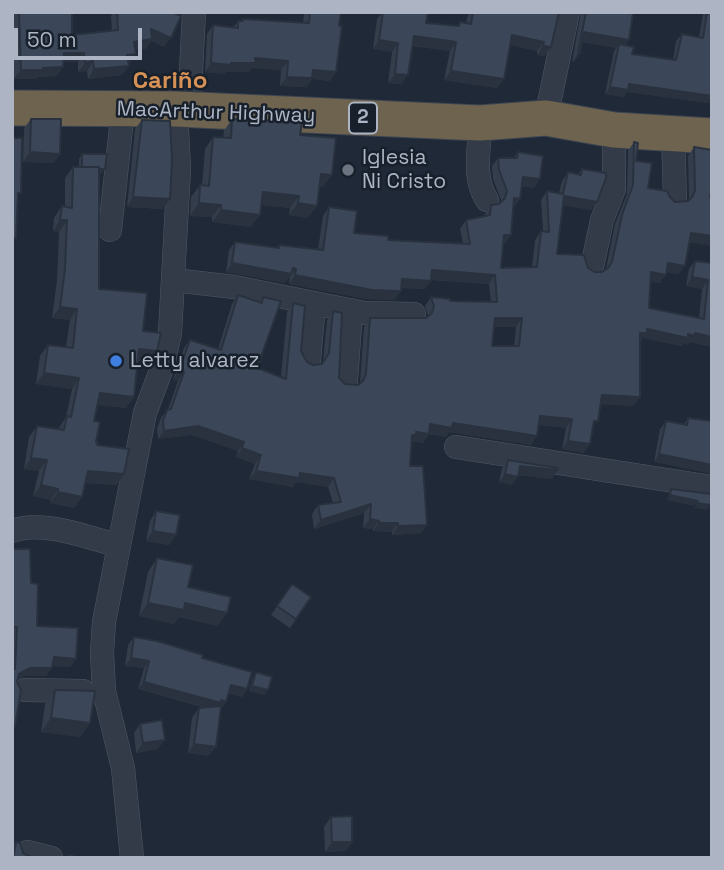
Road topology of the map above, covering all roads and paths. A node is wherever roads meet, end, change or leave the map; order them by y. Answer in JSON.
{"nodes":[{"id":1,"x":194,"y":12,"type":"edge"},
{"id":2,"x":568,"y":12,"type":"edge"},
{"id":3,"x":12,"y":108,"type":"edge"},
{"id":4,"x":123,"y":109,"type":"junction"},
{"id":5,"x":183,"y":109,"type":"junction"},
{"id":6,"x":546,"y":118,"type":"junction"},
{"id":7,"x":480,"y":122,"type":"junction"},
{"id":8,"x":614,"y":130,"type":"junction"},
{"id":9,"x":673,"y":134,"type":"junction"},
{"id":10,"x":712,"y":136,"type":"edge"},
{"id":11,"x":675,"y":198,"type":"edge"},
{"id":12,"x":488,"y":200,"type":"dead end"},
{"id":13,"x":110,"y":230,"type":"dead end"},
{"id":14,"x":592,"y":267,"type":"edge"},
{"id":15,"x":174,"y":280,"type":"junction"},
{"id":16,"x":314,"y":303,"type":"junction"},
{"id":17,"x":351,"y":310,"type":"junction"},
{"id":18,"x":414,"y":314,"type":"dead end"},
{"id":19,"x":309,"y":360,"type":"edge"},
{"id":20,"x":346,"y":381,"type":"edge"},
{"id":21,"x":456,"y":447,"type":"dead end"},
{"id":22,"x":712,"y":487,"type":"edge"},
{"id":23,"x":12,"y":531,"type":"edge"},
{"id":24,"x":119,"y":546,"type":"junction"},
{"id":25,"x":25,"y":690,"type":"dead end"},
{"id":26,"x":104,"y":691,"type":"junction"},
{"id":27,"x":27,"y":852,"type":"edge"},
{"id":28,"x":51,"y":858,"type":"edge"},
{"id":29,"x":132,"y":858,"type":"edge"}],
"edges":[{"from":1,"to":5,"type":"street"},
{"from":2,"to":6,"type":"street"},
{"from":3,"to":4,"type":"highway","name":"MacArthur Highway","number":"2"},
{"from":4,"to":5,"type":"highway","name":"MacArthur Highway","number":"2"},
{"from":4,"to":13,"type":"street"},
{"from":5,"to":7,"type":"highway","name":"MacArthur Highway","number":"2"},
{"from":5,"to":15,"type":"street"},
{"from":6,"to":7,"type":"highway","name":"MacArthur Highway","number":"2"},
{"from":6,"to":8,"type":"highway","name":"MacArthur Highway","number":"2"},
{"from":7,"to":12,"type":"street"},
{"from":8,"to":9,"type":"highway","name":"MacArthur Highway","number":"2"},
{"from":8,"to":14,"type":"street"},
{"from":9,"to":10,"type":"highway","name":"MacArthur Highway","number":"2"},
{"from":9,"to":11,"type":"street"},
{"from":15,"to":16,"type":"street"},
{"from":15,"to":24,"type":"street"},
{"from":16,"to":17,"type":"street"},
{"from":16,"to":19,"type":"street"},
{"from":17,"to":18,"type":"street"},
{"from":17,"to":20,"type":"street"},
{"from":21,"to":22,"type":"street"},
{"from":23,"to":24,"type":"street"},
{"from":24,"to":26,"type":"street"},
{"from":25,"to":26,"type":"street"},
{"from":26,"to":29,"type":"street"},
{"from":27,"to":28,"type":"street"}]}
